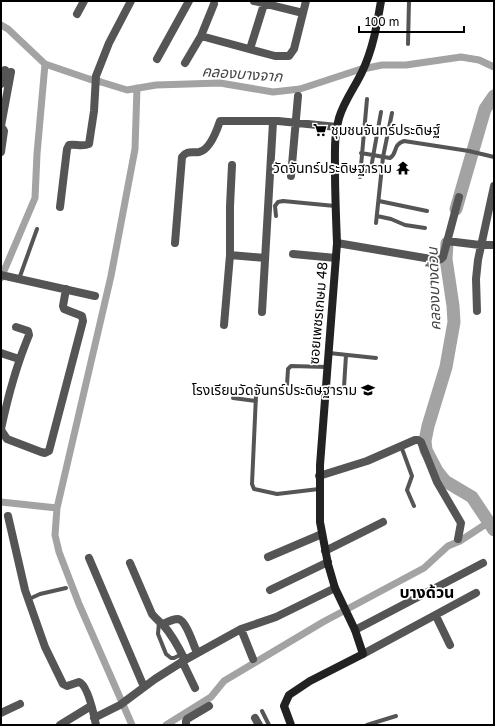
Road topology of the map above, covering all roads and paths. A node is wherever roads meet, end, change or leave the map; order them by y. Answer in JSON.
{"nodes":[{"id":1,"x":84,"y":1,"type":"edge"},
{"id":2,"x":131,"y":1,"type":"edge"},
{"id":3,"x":189,"y":1,"type":"edge"},
{"id":4,"x":254,"y":1,"type":"edge"},
{"id":5,"x":306,"y":1,"type":"edge"},
{"id":6,"x":381,"y":1,"type":"edge"},
{"id":7,"x":408,"y":1,"type":"edge"},
{"id":8,"x":265,"y":2,"type":"edge"},
{"id":9,"x":214,"y":4,"type":"dead end"},
{"id":10,"x":303,"y":13,"type":"junction"},
{"id":11,"x":77,"y":14,"type":"dead end"},
{"id":12,"x":201,"y":36,"type":"junction"},
{"id":13,"x":408,"y":44,"type":"dead end"},
{"id":14,"x":250,"y":49,"type":"junction"},
{"id":15,"x":157,"y":59,"type":"dead end"},
{"id":16,"x":185,"y":63,"type":"dead end"},
{"id":17,"x":1,"y":84,"type":"edge"},
{"id":18,"x":298,"y":96,"type":"dead end"},
{"id":19,"x":367,"y":99,"type":"dead end"},
{"id":20,"x":381,"y":112,"type":"dead end"},
{"id":21,"x":392,"y":113,"type":"dead end"},
{"id":22,"x":273,"y":122,"type":"junction"},
{"id":23,"x":296,"y":123,"type":"junction"},
{"id":24,"x":1,"y":127,"type":"edge"},
{"id":25,"x":337,"y":127,"type":"junction"},
{"id":26,"x":1,"y":152,"type":"edge"},
{"id":27,"x":361,"y":153,"type":"junction"},
{"id":28,"x":373,"y":155,"type":"junction"},
{"id":29,"x":383,"y":157,"type":"junction"},
{"id":30,"x":494,"y":157,"type":"edge"},
{"id":31,"x":232,"y":165,"type":"dead end"},
{"id":32,"x":360,"y":170,"type":"junction"},
{"id":33,"x":291,"y":176,"type":"dead end"},
{"id":34,"x":360,"y":177,"type":"dead end"},
{"id":35,"x":494,"y":186,"type":"edge"},
{"id":36,"x":459,"y":197,"type":"dead end"},
{"id":37,"x":379,"y":200,"type":"junction"},
{"id":38,"x":335,"y":206,"type":"junction"},
{"id":39,"x":60,"y":207,"type":"dead end"},
{"id":40,"x":427,"y":211,"type":"dead end"},
{"id":41,"x":276,"y":216,"type":"dead end"},
{"id":42,"x":376,"y":216,"type":"junction"},
{"id":43,"x":376,"y":222,"type":"dead end"},
{"id":44,"x":425,"y":228,"type":"dead end"},
{"id":45,"x":37,"y":229,"type":"dead end"},
{"id":46,"x":451,"y":242,"type":"junction"},
{"id":47,"x":174,"y":243,"type":"dead end"},
{"id":48,"x":337,"y":243,"type":"junction"},
{"id":49,"x":480,"y":245,"type":"junction"},
{"id":50,"x":494,"y":245,"type":"edge"},
{"id":51,"x":293,"y":254,"type":"dead end"},
{"id":52,"x":230,"y":255,"type":"junction"},
{"id":53,"x":266,"y":258,"type":"junction"},
{"id":54,"x":336,"y":258,"type":"junction"},
{"id":55,"x":4,"y":276,"type":"edge"},
{"id":56,"x":19,"y":279,"type":"junction"},
{"id":57,"x":66,"y":289,"type":"junction"},
{"id":58,"x":95,"y":296,"type":"dead end"},
{"id":59,"x":477,"y":310,"type":"dead end"},
{"id":60,"x":262,"y":312,"type":"dead end"},
{"id":61,"x":224,"y":325,"type":"dead end"},
{"id":62,"x":16,"y":327,"type":"dead end"},
{"id":63,"x":1,"y":353,"type":"edge"},
{"id":64,"x":328,"y":353,"type":"junction"},
{"id":65,"x":346,"y":355,"type":"junction"},
{"id":66,"x":376,"y":358,"type":"dead end"},
{"id":67,"x":19,"y":359,"type":"junction"},
{"id":68,"x":327,"y":367,"type":"junction"},
{"id":69,"x":287,"y":385,"type":"dead end"},
{"id":70,"x":344,"y":387,"type":"dead end"},
{"id":71,"x":256,"y":395,"type":"dead end"},
{"id":72,"x":233,"y":398,"type":"dead end"},
{"id":73,"x":256,"y":401,"type":"junction"},
{"id":74,"x":1,"y":430,"type":"edge"},
{"id":75,"x":401,"y":446,"type":"junction"},
{"id":76,"x":319,"y":476,"type":"junction"},
{"id":77,"x":319,"y":489,"type":"junction"},
{"id":78,"x":414,"y":506,"type":"dead end"},
{"id":79,"x":8,"y":516,"type":"dead end"},
{"id":80,"x":383,"y":522,"type":"dead end"},
{"id":81,"x":322,"y":534,"type":"junction"},
{"id":82,"x":458,"y":539,"type":"dead end"},
{"id":83,"x":325,"y":551,"type":"junction"},
{"id":84,"x":268,"y":557,"type":"dead end"},
{"id":85,"x":89,"y":558,"type":"dead end"},
{"id":86,"x":328,"y":562,"type":"junction"},
{"id":87,"x":130,"y":563,"type":"dead end"},
{"id":88,"x":483,"y":563,"type":"dead end"},
{"id":89,"x":66,"y":588,"type":"dead end"},
{"id":90,"x":336,"y":588,"type":"junction"},
{"id":91,"x":270,"y":590,"type":"dead end"},
{"id":92,"x":476,"y":593,"type":"dead end"},
{"id":93,"x":28,"y":600,"type":"junction"},
{"id":94,"x":436,"y":616,"type":"junction"},
{"id":95,"x":161,"y":623,"type":"junction"},
{"id":96,"x":241,"y":629,"type":"junction"},
{"id":97,"x":355,"y":630,"type":"junction"},
{"id":98,"x":450,"y":645,"type":"dead end"},
{"id":99,"x":197,"y":653,"type":"junction"},
{"id":100,"x":363,"y":654,"type":"junction"},
{"id":101,"x":183,"y":658,"type":"junction"},
{"id":102,"x":253,"y":659,"type":"dead end"},
{"id":103,"x":144,"y":687,"type":"junction"},
{"id":104,"x":195,"y":688,"type":"dead end"},
{"id":105,"x":20,"y":704,"type":"dead end"},
{"id":106,"x":91,"y":706,"type":"junction"},
{"id":107,"x":209,"y":706,"type":"dead end"},
{"id":108,"x":262,"y":712,"type":"dead end"},
{"id":109,"x":1,"y":713,"type":"edge"},
{"id":110,"x":396,"y":716,"type":"dead end"},
{"id":111,"x":95,"y":722,"type":"edge"},
{"id":112,"x":60,"y":725,"type":"edge"},
{"id":113,"x":186,"y":725,"type":"edge"},
{"id":114,"x":269,"y":725,"type":"edge"},
{"id":115,"x":291,"y":725,"type":"edge"},
{"id":116,"x":367,"y":725,"type":"edge"}],
"edges":[{"from":1,"to":11,"type":"street"},
{"from":2,"to":39,"type":"street"},
{"from":3,"to":15,"type":"street"},
{"from":4,"to":8,"type":"street"},
{"from":5,"to":10,"type":"street"},
{"from":6,"to":25,"type":"street","name":"ซอยเพชรเกษม 48"},
{"from":7,"to":13,"type":"lane"},
{"from":8,"to":10,"type":"street"},
{"from":8,"to":14,"type":"street"},
{"from":9,"to":12,"type":"street"},
{"from":10,"to":14,"type":"street"},
{"from":12,"to":14,"type":"street"},
{"from":12,"to":16,"type":"street"},
{"from":17,"to":24,"type":"street"},
{"from":18,"to":23,"type":"street"},
{"from":19,"to":27,"type":"lane"},
{"from":20,"to":28,"type":"lane"},
{"from":21,"to":29,"type":"lane"},
{"from":22,"to":23,"type":"street"},
{"from":22,"to":47,"type":"street"},
{"from":22,"to":53,"type":"street"},
{"from":23,"to":25,"type":"street"},
{"from":23,"to":33,"type":"street"},
{"from":24,"to":26,"type":"street"},
{"from":25,"to":38,"type":"street","name":"ซอยเพชรเกษม 48"},
{"from":27,"to":28,"type":"lane"},
{"from":27,"to":32,"type":"lane"},
{"from":28,"to":29,"type":"lane"},
{"from":28,"to":32,"type":"lane"},
{"from":29,"to":30,"type":"lane"},
{"from":29,"to":37,"type":"lane"},
{"from":31,"to":52,"type":"street"},
{"from":32,"to":34,"type":"lane"},
{"from":35,"to":49,"type":"street"},
{"from":36,"to":46,"type":"street"},
{"from":37,"to":40,"type":"lane"},
{"from":37,"to":42,"type":"lane"},
{"from":38,"to":41,"type":"lane"},
{"from":38,"to":48,"type":"street","name":"ซอยเพชรเกษม 48"},
{"from":42,"to":43,"type":"lane"},
{"from":42,"to":44,"type":"lane"},
{"from":45,"to":56,"type":"lane"},
{"from":46,"to":48,"type":"street"},
{"from":46,"to":49,"type":"street"},
{"from":48,"to":54,"type":"street","name":"ซอยเพชรเกษม 48"},
{"from":49,"to":50,"type":"street"},
{"from":49,"to":59,"type":"street"},
{"from":51,"to":54,"type":"street"},
{"from":52,"to":53,"type":"street"},
{"from":52,"to":61,"type":"street"},
{"from":53,"to":60,"type":"street"},
{"from":54,"to":64,"type":"street","name":"ซอยเพชรเกษม 48"},
{"from":55,"to":56,"type":"street"},
{"from":56,"to":57,"type":"street"},
{"from":57,"to":58,"type":"street"},
{"from":57,"to":74,"type":"street"},
{"from":62,"to":67,"type":"street"},
{"from":63,"to":67,"type":"street"},
{"from":64,"to":65,"type":"lane"},
{"from":64,"to":68,"type":"street","name":"ซอยเพชรเกษม 48"},
{"from":65,"to":66,"type":"lane"},
{"from":65,"to":70,"type":"lane"},
{"from":67,"to":74,"type":"street"},
{"from":68,"to":69,"type":"lane"},
{"from":68,"to":76,"type":"street","name":"ซอยเพชรเกษม 48"},
{"from":71,"to":73,"type":"lane"},
{"from":72,"to":73,"type":"lane"},
{"from":73,"to":77,"type":"lane"},
{"from":75,"to":76,"type":"street"},
{"from":75,"to":78,"type":"lane"},
{"from":75,"to":82,"type":"street"},
{"from":76,"to":77,"type":"street","name":"ซอยเพชรเกษม 48"},
{"from":77,"to":81,"type":"street","name":"ซอยเพชรเกษม 48"},
{"from":79,"to":93,"type":"street"},
{"from":80,"to":83,"type":"street"},
{"from":81,"to":83,"type":"street","name":"ซอยเพชรเกษม 48"},
{"from":81,"to":84,"type":"street"},
{"from":83,"to":86,"type":"street","name":"ซอยเพชรเกษม 48"},
{"from":85,"to":103,"type":"street"},
{"from":86,"to":90,"type":"street","name":"ซอยเพชรเกษม 48"},
{"from":86,"to":91,"type":"street"},
{"from":87,"to":95,"type":"street"},
{"from":88,"to":97,"type":"street"},
{"from":89,"to":93,"type":"lane"},
{"from":90,"to":96,"type":"street"},
{"from":90,"to":97,"type":"street","name":"ซอยเพชรเกษม 48"},
{"from":92,"to":94,"type":"street"},
{"from":93,"to":106,"type":"street"},
{"from":94,"to":98,"type":"street"},
{"from":94,"to":100,"type":"street"},
{"from":95,"to":99,"type":"street"},
{"from":95,"to":101,"type":"street"},
{"from":95,"to":101,"type":"lane"},
{"from":96,"to":99,"type":"street"},
{"from":96,"to":102,"type":"street"},
{"from":97,"to":100,"type":"street","name":"ซอยเพชรเกษม 48"},
{"from":99,"to":101,"type":"street"},
{"from":100,"to":115,"type":"street"},
{"from":101,"to":103,"type":"street"},
{"from":101,"to":104,"type":"street"},
{"from":103,"to":111,"type":"street"},
{"from":105,"to":109,"type":"street"},
{"from":106,"to":111,"type":"street"},
{"from":106,"to":112,"type":"street"},
{"from":107,"to":113,"type":"street"},
{"from":108,"to":114,"type":"lane"},
{"from":110,"to":116,"type":"lane"}]}
